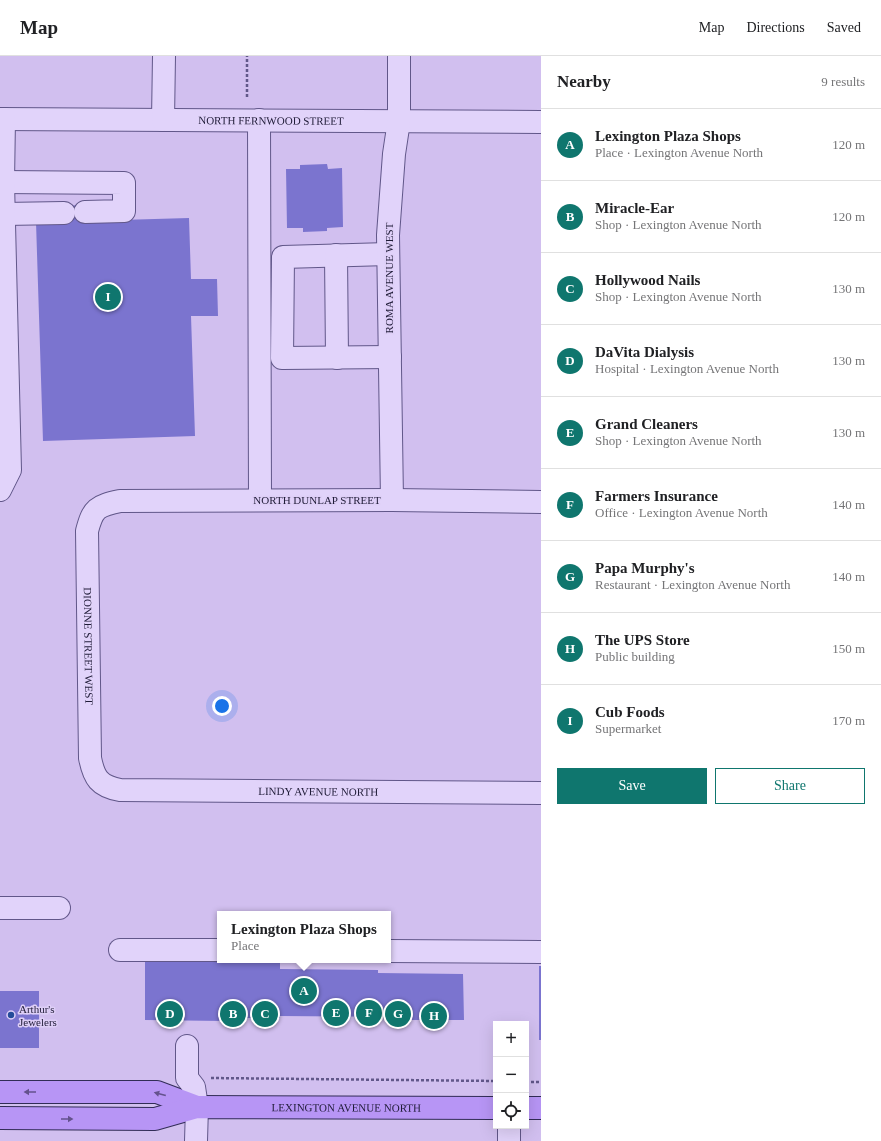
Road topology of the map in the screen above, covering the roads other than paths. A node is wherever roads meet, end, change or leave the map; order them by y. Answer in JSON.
{"nodes":[{"id":1,"x":164,"y":56,"type":"edge"},
{"id":2,"x":399,"y":56,"type":"edge"},
{"id":3,"x":2,"y":119,"type":"edge"},
{"id":4,"x":163,"y":120,"type":"junction"},
{"id":5,"x":259,"y":120,"type":"junction"},
{"id":6,"x":400,"y":122,"type":"junction"},
{"id":7,"x":541,"y":122,"type":"edge"},
{"id":8,"x":3,"y":182,"type":"junction"},
{"id":9,"x":86,"y":212,"type":"dead end"},
{"id":10,"x":64,"y":213,"type":"dead end"},
{"id":11,"x":4,"y":214,"type":"junction"},
{"id":12,"x":388,"y":254,"type":"junction"},
{"id":13,"x":336,"y":255,"type":"junction"},
{"id":14,"x":390,"y":357,"type":"junction"},
{"id":15,"x":337,"y":358,"type":"junction"},
{"id":16,"x":0,"y":490,"type":"edge"},
{"id":17,"x":260,"y":500,"type":"junction"},
{"id":18,"x":392,"y":500,"type":"junction"},
{"id":19,"x":541,"y":502,"type":"edge"},
{"id":20,"x":95,"y":510,"type":"joint"},
{"id":21,"x":99,"y":780,"type":"joint"},
{"id":22,"x":541,"y":793,"type":"edge"},
{"id":23,"x":0,"y":908,"type":"edge"},
{"id":24,"x":59,"y":908,"type":"dead end"},
{"id":25,"x":120,"y":950,"type":"dead end"},
{"id":26,"x":217,"y":950,"type":"edge"},
{"id":27,"x":391,"y":951,"type":"edge"},
{"id":28,"x":541,"y":952,"type":"edge"},
{"id":29,"x":193,"y":1046,"type":"dead end"},
{"id":30,"x":196,"y":1091,"type":"junction"},
{"id":31,"x":0,"y":1092,"type":"edge"},
{"id":32,"x":493,"y":1108,"type":"edge"},
{"id":33,"x":529,"y":1108,"type":"edge"},
{"id":34,"x":541,"y":1108,"type":"edge"},
{"id":35,"x":0,"y":1118,"type":"edge"},
{"id":36,"x":509,"y":1129,"type":"edge"},
{"id":37,"x":196,"y":1141,"type":"edge"},
{"id":38,"x":509,"y":1141,"type":"edge"}],
"edges":[{"from":1,"to":4,"type":"street"},
{"from":2,"to":6,"type":"street","name":"ROMA AVENUE WEST"},
{"from":3,"to":4,"type":"street","name":"NORTH FERNWOOD STREET"},
{"from":3,"to":8,"type":"street"},
{"from":4,"to":5,"type":"street","name":"NORTH FERNWOOD STREET"},
{"from":5,"to":6,"type":"street","name":"NORTH FERNWOOD STREET"},
{"from":5,"to":17,"type":"street"},
{"from":6,"to":7,"type":"street","name":"NORTH FERNWOOD STREET"},
{"from":6,"to":12,"type":"street","name":"ROMA AVENUE WEST"},
{"from":8,"to":9,"type":"street"},
{"from":8,"to":11,"type":"street"},
{"from":10,"to":11,"type":"street"},
{"from":11,"to":16,"type":"street"},
{"from":12,"to":13,"type":"street"},
{"from":12,"to":14,"type":"street","name":"ROMA AVENUE WEST"},
{"from":13,"to":15,"type":"street"},
{"from":13,"to":15,"type":"street"},
{"from":14,"to":15,"type":"street"},
{"from":14,"to":18,"type":"street","name":"ROMA AVENUE WEST"},
{"from":17,"to":18,"type":"street","name":"NORTH DUNLAP STREET"},
{"from":17,"to":20,"type":"street","name":"NORTH DUNLAP STREET"},
{"from":18,"to":19,"type":"street","name":"NORTH DUNLAP STREET"},
{"from":20,"to":21,"type":"street","name":"DIONNE STREET WEST"},
{"from":21,"to":22,"type":"street","name":"LINDY AVENUE NORTH"},
{"from":23,"to":24,"type":"street"},
{"from":25,"to":26,"type":"street"},
{"from":27,"to":28,"type":"street"},
{"from":29,"to":30,"type":"street"},
{"from":30,"to":31,"type":"main road","name":"LEXINGTON AVENUE NORTH","one_way":true},
{"from":30,"to":32,"type":"main road","name":"LEXINGTON AVENUE NORTH"},
{"from":35,"to":30,"type":"main road","name":"LEXINGTON AVENUE NORTH","one_way":true},
{"from":30,"to":37,"type":"street"},
{"from":33,"to":34,"type":"main road"},
{"from":36,"to":38,"type":"street"}]}
